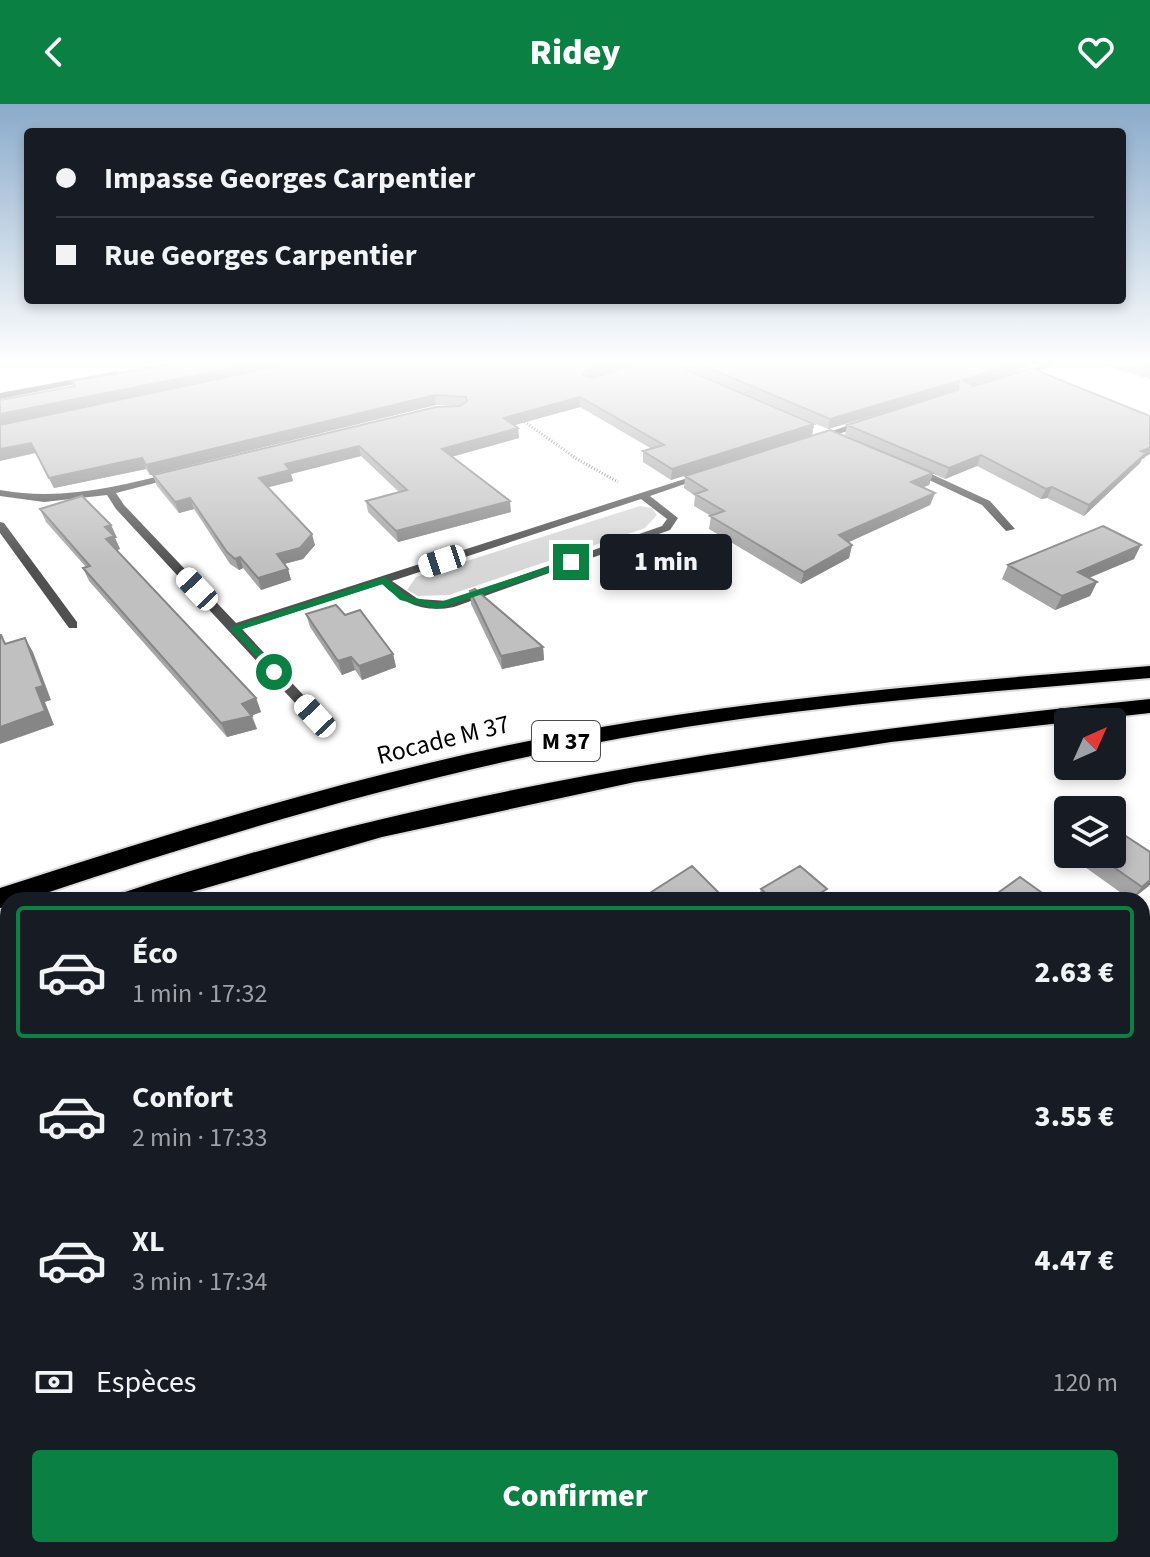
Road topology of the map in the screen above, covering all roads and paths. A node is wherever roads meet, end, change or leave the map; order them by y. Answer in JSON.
{"nodes":[{"id":1,"x":537,"y":431,"type":"edge"},
{"id":2,"x":818,"y":431,"type":"edge"},
{"id":3,"x":840,"y":431,"type":"edge"},
{"id":4,"x":827,"y":435,"type":"junction"},
{"id":5,"x":848,"y":443,"type":"edge"},
{"id":6,"x":800,"y":444,"type":"edge"},
{"id":7,"x":908,"y":467,"type":"edge"},
{"id":8,"x":715,"y":472,"type":"edge"},
{"id":9,"x":185,"y":473,"type":"edge"},
{"id":10,"x":110,"y":491,"type":"junction"},
{"id":11,"x":1,"y":495,"type":"edge"},
{"id":12,"x":643,"y":496,"type":"junction"},
{"id":13,"x":0,"y":525,"type":"edge"},
{"id":14,"x":1010,"y":529,"type":"dead end"},
{"id":15,"x":385,"y":580,"type":"junction"},
{"id":16,"x":73,"y":625,"type":"dead end"},
{"id":17,"x":234,"y":628,"type":"junction"},
{"id":18,"x":1150,"y":672,"type":"edge"},
{"id":19,"x":1150,"y":706,"type":"edge"},
{"id":20,"x":315,"y":716,"type":"dead end"},
{"id":21,"x":18,"y":892,"type":"edge"},
{"id":22,"x":159,"y":892,"type":"edge"}],
"edges":[{"from":1,"to":12,"type":"path"},
{"from":2,"to":4,"type":"street"},
{"from":3,"to":4,"type":"street"},
{"from":4,"to":5,"type":"street"},
{"from":4,"to":6,"type":"street"},
{"from":7,"to":14,"type":"street"},
{"from":8,"to":12,"type":"street"},
{"from":9,"to":10,"type":"street"},
{"from":10,"to":11,"type":"street"},
{"from":10,"to":17,"type":"street"},
{"from":12,"to":15,"type":"street"},
{"from":12,"to":15,"type":"street"},
{"from":13,"to":16,"type":"street"},
{"from":15,"to":17,"type":"street"},
{"from":17,"to":20,"type":"street"},
{"from":18,"to":21,"type":"highway","name":"Rocade M 37","number":"M 37"},
{"from":19,"to":22,"type":"highway","number":"M 37"}]}
